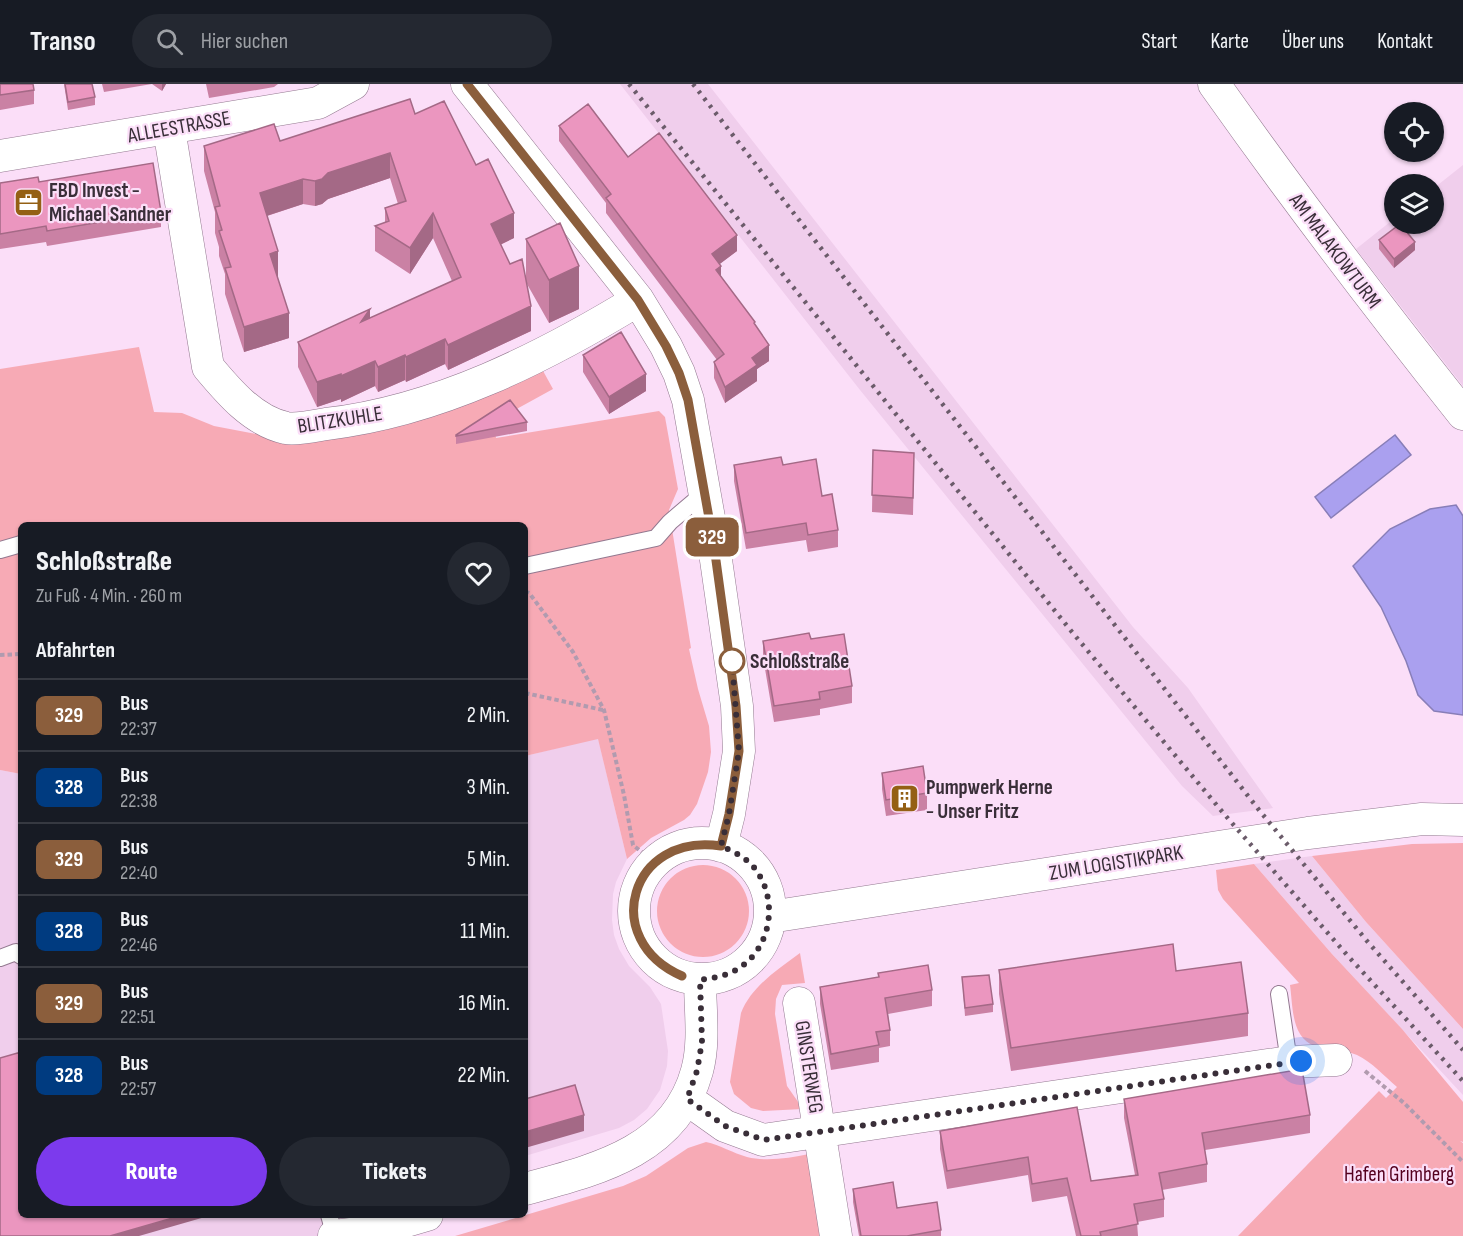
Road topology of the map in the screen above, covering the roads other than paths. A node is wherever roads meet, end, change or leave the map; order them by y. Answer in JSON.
{"nodes":[{"id":1,"x":353,"y":84,"type":"edge"},
{"id":2,"x":467,"y":84,"type":"edge"},
{"id":3,"x":1214,"y":84,"type":"edge"},
{"id":4,"x":169,"y":129,"type":"junction"},
{"id":5,"x":0,"y":156,"type":"edge"},
{"id":6,"x":638,"y":300,"type":"junction"},
{"id":7,"x":1463,"y":414,"type":"edge"},
{"id":8,"x":704,"y":493,"type":"junction"},
{"id":9,"x":18,"y":545,"type":"edge"},
{"id":10,"x":0,"y":550,"type":"edge"},
{"id":11,"x":528,"y":565,"type":"edge"},
{"id":12,"x":1463,"y":820,"type":"edge"},
{"id":13,"x":721,"y":846,"type":"junction"},
{"id":14,"x":770,"y":917,"type":"junction"},
{"id":15,"x":18,"y":954,"type":"edge"},
{"id":16,"x":0,"y":958,"type":"edge"},
{"id":17,"x":700,"y":980,"type":"junction"},
{"id":18,"x":1279,"y":994,"type":"dead end"},
{"id":19,"x":799,"y":1003,"type":"dead end"},
{"id":20,"x":1336,"y":1060,"type":"dead end"},
{"id":21,"x":1288,"y":1062,"type":"junction"},
{"id":22,"x":687,"y":1099,"type":"junction"},
{"id":23,"x":820,"y":1132,"type":"junction"},
{"id":24,"x":528,"y":1188,"type":"edge"},
{"id":25,"x":330,"y":1218,"type":"edge"},
{"id":26,"x":418,"y":1218,"type":"edge"},
{"id":27,"x":368,"y":1234,"type":"edge"},
{"id":28,"x":334,"y":1236,"type":"edge"},
{"id":29,"x":836,"y":1236,"type":"edge"}],
"edges":[{"from":1,"to":4,"type":"street","name":"ALLEESTRASSE"},
{"from":2,"to":6,"type":"street"},
{"from":3,"to":7,"type":"street","name":"AM MALAKOWTURM"},
{"from":4,"to":5,"type":"street","name":"ALLEESTRASSE"},
{"from":4,"to":6,"type":"street","name":"BLITZKUHLE"},
{"from":6,"to":8,"type":"street"},
{"from":8,"to":11,"type":"lane"},
{"from":8,"to":13,"type":"street"},
{"from":9,"to":10,"type":"lane"},
{"from":12,"to":14,"type":"street","name":"ZUM LOGISTIKPARK"},
{"from":13,"to":14,"type":"street"},
{"from":13,"to":17,"type":"street"},
{"from":14,"to":17,"type":"street"},
{"from":15,"to":16,"type":"lane"},
{"from":17,"to":22,"type":"street"},
{"from":18,"to":21,"type":"lane"},
{"from":19,"to":23,"type":"street","name":"GINSTERWEG"},
{"from":20,"to":21,"type":"street","name":"GINSTERWEG"},
{"from":21,"to":23,"type":"street","name":"GINSTERWEG"},
{"from":22,"to":23,"type":"street","name":"GINSTERWEG"},
{"from":22,"to":24,"type":"street"},
{"from":23,"to":29,"type":"street","name":"GINSTERWEG"},
{"from":25,"to":28,"type":"lane"},
{"from":26,"to":27,"type":"street"},
{"from":27,"to":28,"type":"street"}]}
